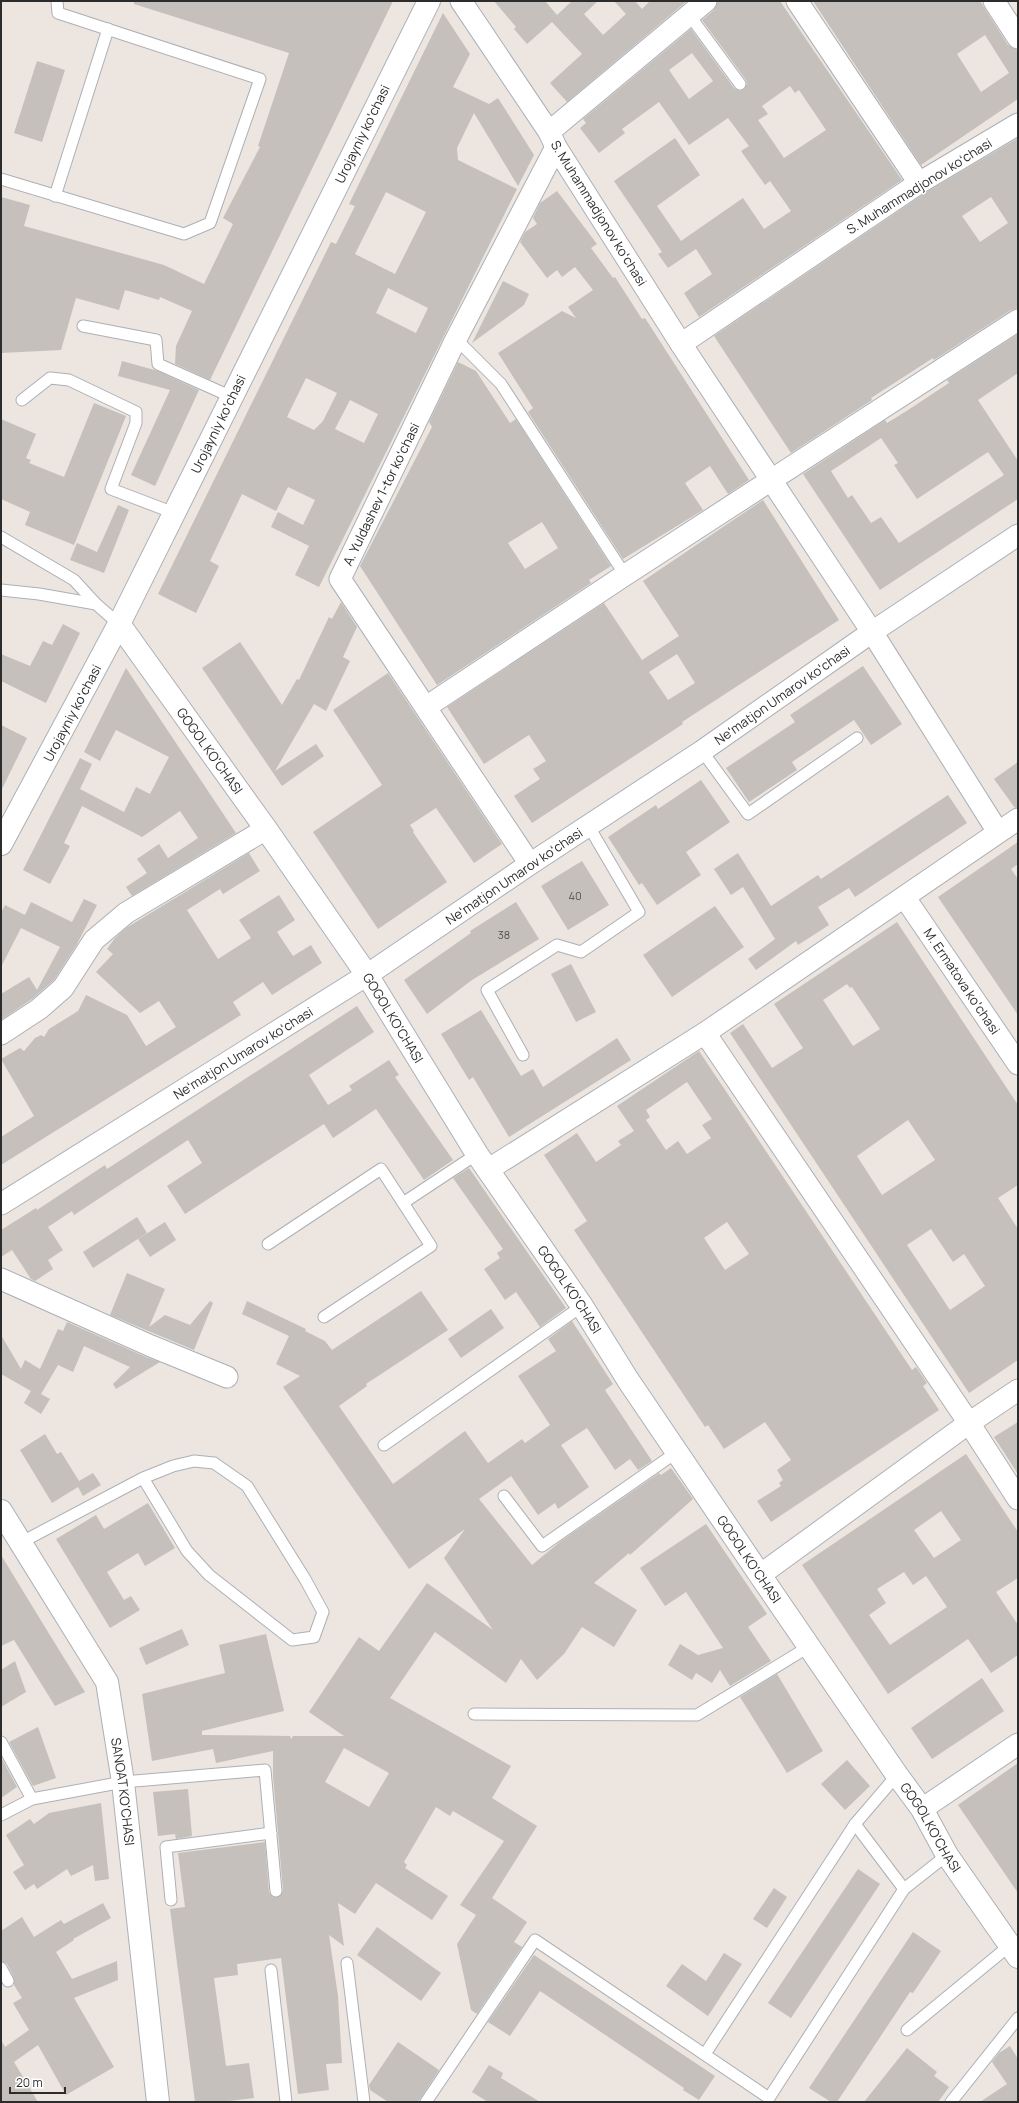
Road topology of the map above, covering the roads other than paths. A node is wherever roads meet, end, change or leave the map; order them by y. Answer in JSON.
{"nodes":[{"id":1,"x":57,"y":1,"type":"edge"},
{"id":2,"x":429,"y":1,"type":"edge"},
{"id":3,"x":461,"y":1,"type":"edge"},
{"id":4,"x":706,"y":1,"type":"edge"},
{"id":5,"x":797,"y":1,"type":"edge"},
{"id":6,"x":994,"y":1,"type":"edge"},
{"id":7,"x":690,"y":16,"type":"junction"},
{"id":8,"x":108,"y":29,"type":"junction"},
{"id":9,"x":1018,"y":38,"type":"edge"},
{"id":10,"x":740,"y":84,"type":"dead end"},
{"id":11,"x":1018,"y":124,"type":"edge"},
{"id":12,"x":553,"y":140,"type":"junction"},
{"id":13,"x":1,"y":179,"type":"edge"},
{"id":14,"x":919,"y":183,"type":"junction"},
{"id":15,"x":55,"y":196,"type":"junction"},
{"id":16,"x":1018,"y":320,"type":"edge"},
{"id":17,"x":83,"y":326,"type":"dead end"},
{"id":18,"x":456,"y":339,"type":"junction"},
{"id":19,"x":681,"y":344,"type":"junction"},
{"id":20,"x":232,"y":397,"type":"junction"},
{"id":21,"x":22,"y":400,"type":"dead end"},
{"id":22,"x":772,"y":480,"type":"junction"},
{"id":23,"x":174,"y":514,"type":"junction"},
{"id":24,"x":1018,"y":535,"type":"edge"},
{"id":25,"x":1,"y":537,"type":"edge"},
{"id":26,"x":625,"y":575,"type":"junction"},
{"id":27,"x":1,"y":590,"type":"edge"},
{"id":28,"x":96,"y":604,"type":"junction"},
{"id":29,"x":119,"y":624,"type":"junction"},
{"id":30,"x":872,"y":632,"type":"junction"},
{"id":31,"x":426,"y":707,"type":"junction"},
{"id":32,"x":857,"y":738,"type":"dead end"},
{"id":33,"x":702,"y":751,"type":"junction"},
{"id":34,"x":1018,"y":819,"type":"edge"},
{"id":35,"x":588,"y":825,"type":"junction"},
{"id":36,"x":266,"y":829,"type":"junction"},
{"id":37,"x":998,"y":832,"type":"junction"},
{"id":38,"x":1,"y":844,"type":"edge"},
{"id":39,"x":530,"y":864,"type":"junction"},
{"id":40,"x":905,"y":898,"type":"junction"},
{"id":41,"x":367,"y":975,"type":"junction"},
{"id":42,"x":1,"y":1034,"type":"edge"},
{"id":43,"x":705,"y":1034,"type":"junction"},
{"id":44,"x":523,"y":1055,"type":"dead end"},
{"id":45,"x":1018,"y":1064,"type":"edge"},
{"id":46,"x":483,"y":1162,"type":"junction"},
{"id":47,"x":2,"y":1201,"type":"edge"},
{"id":48,"x":403,"y":1203,"type":"junction"},
{"id":49,"x":268,"y":1244,"type":"dead end"},
{"id":50,"x":1,"y":1279,"type":"edge"},
{"id":51,"x":582,"y":1306,"type":"junction"},
{"id":52,"x":324,"y":1317,"type":"dead end"},
{"id":53,"x":227,"y":1377,"type":"dead end"},
{"id":54,"x":1018,"y":1390,"type":"edge"},
{"id":55,"x":969,"y":1423,"type":"junction"},
{"id":56,"x":384,"y":1446,"type":"dead end"},
{"id":57,"x":677,"y":1452,"type":"junction"},
{"id":58,"x":143,"y":1478,"type":"junction"},
{"id":59,"x":504,"y":1496,"type":"dead end"},
{"id":60,"x":1018,"y":1499,"type":"edge"},
{"id":61,"x":1,"y":1511,"type":"edge"},
{"id":62,"x":20,"y":1543,"type":"junction"},
{"id":63,"x":760,"y":1575,"type":"junction"},
{"id":64,"x":810,"y":1646,"type":"junction"},
{"id":65,"x":474,"y":1714,"type":"dead end"},
{"id":66,"x":1,"y":1742,"type":"edge"},
{"id":67,"x":1018,"y":1744,"type":"edge"},
{"id":68,"x":897,"y":1775,"type":"junction"},
{"id":69,"x":122,"y":1782,"type":"junction"},
{"id":70,"x":32,"y":1799,"type":"junction"},
{"id":71,"x":922,"y":1809,"type":"junction"},
{"id":72,"x":1,"y":1815,"type":"edge"},
{"id":73,"x":855,"y":1824,"type":"junction"},
{"id":74,"x":271,"y":1833,"type":"junction"},
{"id":75,"x":946,"y":1855,"type":"junction"},
{"id":76,"x":904,"y":1889,"type":"junction"},
{"id":77,"x":276,"y":1891,"type":"dead end"},
{"id":78,"x":172,"y":1900,"type":"dead end"},
{"id":79,"x":1013,"y":1952,"type":"edge"},
{"id":80,"x":347,"y":1962,"type":"dead end"},
{"id":81,"x":1,"y":1968,"type":"edge"},
{"id":82,"x":271,"y":1970,"type":"dead end"},
{"id":83,"x":8,"y":1981,"type":"dead end"},
{"id":84,"x":1018,"y":2018,"type":"edge"},
{"id":85,"x":907,"y":2030,"type":"dead end"},
{"id":86,"x":705,"y":2054,"type":"junction"},
{"id":87,"x":158,"y":2102,"type":"edge"},
{"id":88,"x":286,"y":2102,"type":"edge"},
{"id":89,"x":364,"y":2102,"type":"edge"},
{"id":90,"x":426,"y":2102,"type":"edge"},
{"id":91,"x":951,"y":2102,"type":"edge"}],
"edges":[{"from":1,"to":8,"type":"lane"},
{"from":2,"to":20,"type":"main road","name":"Urоjayniy koʻchasi"},
{"from":3,"to":12,"type":"street"},
{"from":4,"to":7,"type":"street","name":"S. Muhammadjonov koʻchasi"},
{"from":5,"to":14,"type":"street"},
{"from":6,"to":9,"type":"street"},
{"from":7,"to":10,"type":"lane"},
{"from":7,"to":12,"type":"street","name":"S. Muhammadjonov koʻchasi"},
{"from":8,"to":15,"type":"lane"},
{"from":8,"to":15,"type":"lane"},
{"from":11,"to":14,"type":"street","name":"S. Muhammadjonov koʻchasi"},
{"from":12,"to":18,"type":"street","name":"A. Yuldashev 1-tor koʻchasi"},
{"from":12,"to":19,"type":"street","name":"S. Muhammadjonov koʻchasi"},
{"from":13,"to":15,"type":"lane"},
{"from":14,"to":19,"type":"street","name":"S. Muhammadjonov koʻchasi"},
{"from":16,"to":22,"type":"street"},
{"from":17,"to":20,"type":"lane"},
{"from":18,"to":26,"type":"lane"},
{"from":18,"to":31,"type":"street","name":"A. Yuldashev 1-tor koʻchasi"},
{"from":19,"to":22,"type":"street","name":"S. Muhammadjonov koʻchasi"},
{"from":20,"to":23,"type":"main road","name":"Urоjayniy koʻchasi"},
{"from":21,"to":23,"type":"lane"},
{"from":22,"to":26,"type":"street"},
{"from":22,"to":30,"type":"street","name":"S. Muhammadjonov koʻchasi"},
{"from":23,"to":29,"type":"main road","name":"Urоjayniy koʻchasi"},
{"from":24,"to":30,"type":"street","name":"Neʻmatjon Umarov koʻchasi"},
{"from":25,"to":28,"type":"lane"},
{"from":26,"to":31,"type":"street"},
{"from":27,"to":28,"type":"lane"},
{"from":28,"to":29,"type":"lane"},
{"from":29,"to":36,"type":"main road","name":"GOGOL KO'CHASI"},
{"from":29,"to":38,"type":"main road","name":"Urоjayniy koʻchasi"},
{"from":30,"to":33,"type":"street","name":"Neʻmatjon Umarov koʻchasi"},
{"from":30,"to":37,"type":"street","name":"S. Muhammadjonov koʻchasi"},
{"from":31,"to":39,"type":"street","name":"A. Yuldashev 1-tor koʻchasi"},
{"from":32,"to":33,"type":"lane"},
{"from":33,"to":35,"type":"street","name":"Neʻmatjon Umarov koʻchasi"},
{"from":34,"to":37,"type":"street"},
{"from":35,"to":39,"type":"street","name":"Neʻmatjon Umarov koʻchasi"},
{"from":35,"to":44,"type":"lane"},
{"from":36,"to":41,"type":"main road","name":"GOGOL KO'CHASI"},
{"from":36,"to":42,"type":"street"},
{"from":37,"to":40,"type":"street"},
{"from":39,"to":41,"type":"street","name":"Neʻmatjon Umarov koʻchasi"},
{"from":40,"to":43,"type":"street"},
{"from":40,"to":45,"type":"street","name":"M. Ermatova koʻchasi"},
{"from":41,"to":46,"type":"main road","name":"GOGOL KO'CHASI"},
{"from":41,"to":47,"type":"street","name":"Neʻmatjon Umarov koʻchasi"},
{"from":43,"to":46,"type":"street"},
{"from":43,"to":55,"type":"street"},
{"from":46,"to":48,"type":"lane"},
{"from":46,"to":51,"type":"main road","name":"GOGOL KO'CHASI"},
{"from":48,"to":49,"type":"lane"},
{"from":48,"to":52,"type":"lane"},
{"from":50,"to":53,"type":"street"},
{"from":51,"to":56,"type":"lane"},
{"from":51,"to":57,"type":"main road","name":"GOGOL KO'CHASI"},
{"from":54,"to":55,"type":"street"},
{"from":55,"to":60,"type":"street"},
{"from":55,"to":63,"type":"street"},
{"from":57,"to":59,"type":"lane"},
{"from":57,"to":63,"type":"main road","name":"GOGOL KO'CHASI"},
{"from":58,"to":58,"type":"lane"},
{"from":58,"to":62,"type":"lane"},
{"from":61,"to":62,"type":"main road","name":"SANOAT KO'CHASI"},
{"from":62,"to":69,"type":"main road","name":"SANOAT KO'CHASI"},
{"from":63,"to":64,"type":"main road","name":"GOGOL KO'CHASI"},
{"from":64,"to":65,"type":"lane"},
{"from":64,"to":68,"type":"main road","name":"GOGOL KO'CHASI"},
{"from":66,"to":70,"type":"lane"},
{"from":67,"to":71,"type":"street"},
{"from":68,"to":71,"type":"main road","name":"GOGOL KO'CHASI"},
{"from":68,"to":73,"type":"lane"},
{"from":69,"to":70,"type":"lane"},
{"from":69,"to":74,"type":"lane"},
{"from":69,"to":87,"type":"main road","name":"SANOAT KO'CHASI"},
{"from":70,"to":72,"type":"lane"},
{"from":71,"to":75,"type":"main road","name":"GOGOL KO'CHASI"},
{"from":73,"to":76,"type":"lane"},
{"from":73,"to":86,"type":"lane"},
{"from":74,"to":77,"type":"lane"},
{"from":74,"to":78,"type":"lane"},
{"from":75,"to":76,"type":"lane"},
{"from":75,"to":79,"type":"main road","name":"GOGOL KO'CHASI"},
{"from":76,"to":86,"type":"lane"},
{"from":79,"to":85,"type":"lane"},
{"from":80,"to":89,"type":"lane"},
{"from":81,"to":83,"type":"lane"},
{"from":82,"to":88,"type":"lane"},
{"from":84,"to":91,"type":"lane"},
{"from":86,"to":90,"type":"lane"}]}
